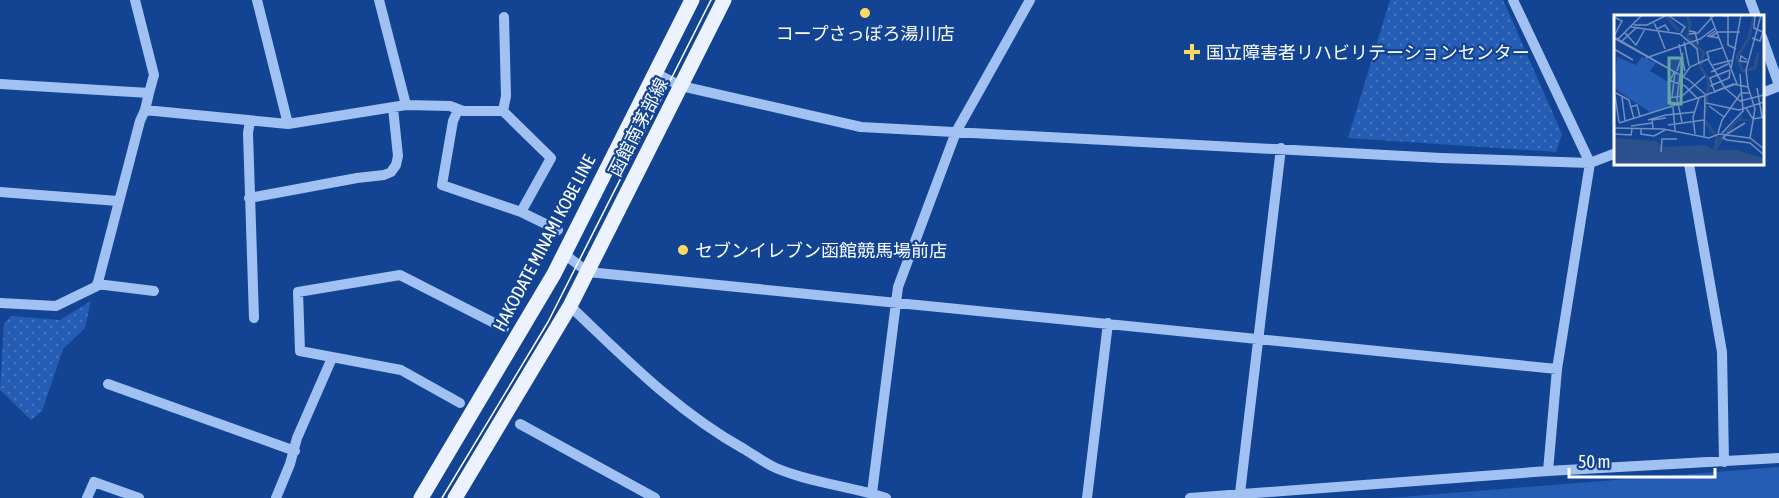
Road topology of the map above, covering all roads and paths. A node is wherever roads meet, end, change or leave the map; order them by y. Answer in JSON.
{"nodes":[{"id":1,"x":135,"y":0,"type":"edge"},
{"id":2,"x":257,"y":0,"type":"edge"},
{"id":3,"x":379,"y":0,"type":"edge"},
{"id":4,"x":692,"y":0,"type":"edge"},
{"id":5,"x":724,"y":0,"type":"edge"},
{"id":6,"x":1030,"y":0,"type":"edge"},
{"id":7,"x":1513,"y":0,"type":"edge"},
{"id":8,"x":1750,"y":0,"type":"edge"},
{"id":9,"x":1756,"y":15,"type":"edge"},
{"id":10,"x":504,"y":17,"type":"dead end"},
{"id":11,"x":1764,"y":43,"type":"edge"},
{"id":12,"x":655,"y":73,"type":"junction"},
{"id":13,"x":0,"y":84,"type":"edge"},
{"id":14,"x":1779,"y":85,"type":"edge"},
{"id":15,"x":681,"y":86,"type":"junction"},
{"id":16,"x":1764,"y":92,"type":"edge"},
{"id":17,"x":149,"y":93,"type":"junction"},
{"id":18,"x":406,"y":105,"type":"junction"},
{"id":19,"x":393,"y":108,"type":"junction"},
{"id":20,"x":145,"y":110,"type":"junction"},
{"id":21,"x":458,"y":110,"type":"junction"},
{"id":22,"x":503,"y":111,"type":"junction"},
{"id":23,"x":250,"y":121,"type":"junction"},
{"id":24,"x":288,"y":124,"type":"junction"},
{"id":25,"x":957,"y":132,"type":"junction"},
{"id":26,"x":1281,"y":148,"type":"junction"},
{"id":27,"x":1614,"y":154,"type":"edge"},
{"id":28,"x":1590,"y":163,"type":"junction"},
{"id":29,"x":1689,"y":165,"type":"edge"},
{"id":30,"x":0,"y":192,"type":"edge"},
{"id":31,"x":249,"y":198,"type":"junction"},
{"id":32,"x":118,"y":201,"type":"junction"},
{"id":33,"x":521,"y":212,"type":"junction"},
{"id":34,"x":558,"y":230,"type":"dead end"},
{"id":35,"x":564,"y":254,"type":"junction"},
{"id":36,"x":588,"y":272,"type":"junction"},
{"id":37,"x":98,"y":284,"type":"junction"},
{"id":38,"x":154,"y":291,"type":"dead end"},
{"id":39,"x":895,"y":301,"type":"junction"},
{"id":40,"x":0,"y":303,"type":"edge"},
{"id":41,"x":570,"y":306,"type":"junction"},
{"id":42,"x":254,"y":318,"type":"dead end"},
{"id":43,"x":1108,"y":324,"type":"junction"},
{"id":44,"x":504,"y":328,"type":"dead end"},
{"id":45,"x":1258,"y":339,"type":"junction"},
{"id":46,"x":332,"y":358,"type":"junction"},
{"id":47,"x":1557,"y":369,"type":"junction"},
{"id":48,"x":108,"y":384,"type":"dead end"},
{"id":49,"x":460,"y":403,"type":"dead end"},
{"id":50,"x":520,"y":424,"type":"dead end"},
{"id":51,"x":295,"y":451,"type":"junction"},
{"id":52,"x":1779,"y":458,"type":"edge"},
{"id":53,"x":1724,"y":462,"type":"junction"},
{"id":54,"x":1548,"y":471,"type":"junction"},
{"id":55,"x":872,"y":493,"type":"junction"},
{"id":56,"x":1240,"y":493,"type":"junction"},
{"id":57,"x":87,"y":498,"type":"edge"},
{"id":58,"x":139,"y":498,"type":"edge"},
{"id":59,"x":276,"y":498,"type":"edge"},
{"id":60,"x":420,"y":498,"type":"edge"},
{"id":61,"x":455,"y":498,"type":"edge"},
{"id":62,"x":655,"y":498,"type":"edge"},
{"id":63,"x":886,"y":498,"type":"edge"},
{"id":64,"x":1087,"y":498,"type":"edge"},
{"id":65,"x":1190,"y":498,"type":"edge"}],
"edges":[{"from":1,"to":17,"type":"street"},
{"from":2,"to":24,"type":"street"},
{"from":3,"to":18,"type":"street"},
{"from":4,"to":12,"type":"main road","name":"HAKODATE MINAMI KOBE LINE"},
{"from":5,"to":15,"type":"main road","name":"函館南茅部線"},
{"from":6,"to":25,"type":"street"},
{"from":7,"to":28,"type":"street"},
{"from":8,"to":9,"type":"street"},
{"from":10,"to":22,"type":"street"},
{"from":11,"to":14,"type":"street"},
{"from":12,"to":15,"type":"street"},
{"from":12,"to":35,"type":"main road","name":"HAKODATE MINAMI KOBE LINE"},
{"from":13,"to":17,"type":"street"},
{"from":14,"to":16,"type":"street"},
{"from":15,"to":25,"type":"street"},
{"from":15,"to":36,"type":"main road","name":"函館南茅部線"},
{"from":17,"to":20,"type":"street"},
{"from":18,"to":19,"type":"street"},
{"from":18,"to":21,"type":"street"},
{"from":19,"to":24,"type":"street"},
{"from":19,"to":31,"type":"street"},
{"from":20,"to":23,"type":"street"},
{"from":20,"to":32,"type":"street"},
{"from":21,"to":22,"type":"street"},
{"from":21,"to":33,"type":"street"},
{"from":22,"to":33,"type":"street"},
{"from":23,"to":24,"type":"street"},
{"from":23,"to":31,"type":"street"},
{"from":25,"to":26,"type":"street"},
{"from":25,"to":39,"type":"street"},
{"from":26,"to":28,"type":"street"},
{"from":26,"to":45,"type":"street"},
{"from":27,"to":28,"type":"street"},
{"from":28,"to":47,"type":"street"},
{"from":29,"to":53,"type":"street"},
{"from":30,"to":32,"type":"street"},
{"from":31,"to":42,"type":"street"},
{"from":32,"to":37,"type":"street"},
{"from":33,"to":34,"type":"street"},
{"from":35,"to":36,"type":"street"},
{"from":35,"to":60,"type":"main road","name":"HAKODATE MINAMI KOBE LINE"},
{"from":36,"to":39,"type":"street"},
{"from":36,"to":41,"type":"main road"},
{"from":37,"to":38,"type":"street"},
{"from":37,"to":40,"type":"street"},
{"from":39,"to":43,"type":"street"},
{"from":39,"to":55,"type":"street"},
{"from":41,"to":55,"type":"street"},
{"from":41,"to":61,"type":"main road"},
{"from":43,"to":45,"type":"street"},
{"from":43,"to":64,"type":"street"},
{"from":44,"to":46,"type":"street"},
{"from":45,"to":47,"type":"street"},
{"from":45,"to":56,"type":"street"},
{"from":46,"to":49,"type":"street"},
{"from":46,"to":51,"type":"street"},
{"from":47,"to":54,"type":"street"},
{"from":48,"to":51,"type":"street"},
{"from":50,"to":62,"type":"street"},
{"from":51,"to":59,"type":"street"},
{"from":52,"to":53,"type":"street"},
{"from":53,"to":54,"type":"street"},
{"from":54,"to":56,"type":"street"},
{"from":55,"to":63,"type":"street"},
{"from":56,"to":65,"type":"street"},
{"from":57,"to":58,"type":"street"}]}
